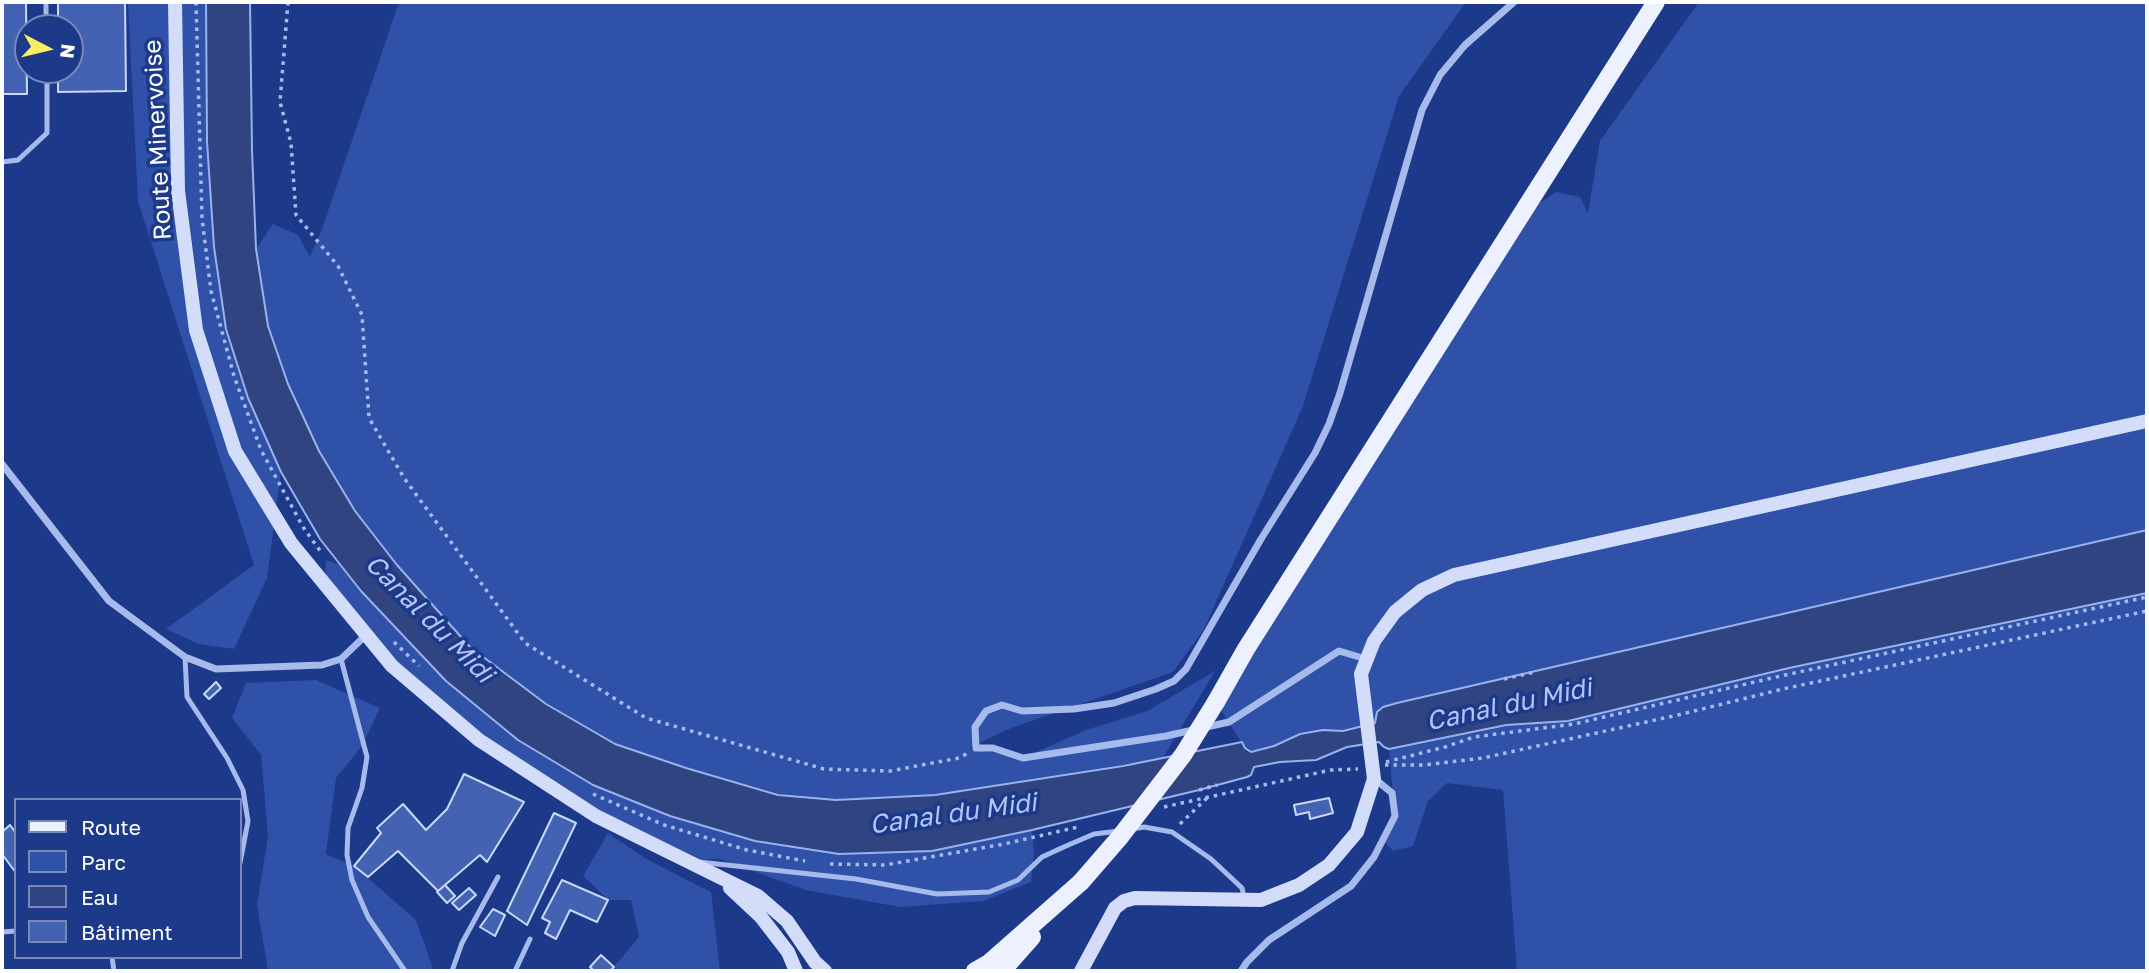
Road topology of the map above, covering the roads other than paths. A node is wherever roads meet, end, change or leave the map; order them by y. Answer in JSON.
{"nodes":[{"id":1,"x":175,"y":2,"type":"edge"},
{"id":2,"x":1514,"y":2,"type":"edge"},
{"id":3,"x":1656,"y":2,"type":"edge"},
{"id":4,"x":47,"y":84,"type":"edge"},
{"id":5,"x":2,"y":162,"type":"edge"},
{"id":6,"x":2147,"y":421,"type":"edge"},
{"id":7,"x":2,"y":464,"type":"edge"},
{"id":8,"x":366,"y":635,"type":"junction"},
{"id":9,"x":185,"y":657,"type":"junction"},
{"id":10,"x":341,"y":659,"type":"junction"},
{"id":11,"x":1367,"y":659,"type":"junction"},
{"id":12,"x":1374,"y":768,"type":"junction"},
{"id":13,"x":242,"y":852,"type":"edge"},
{"id":14,"x":686,"y":860,"type":"junction"},
{"id":15,"x":498,"y":877,"type":"dead end"},
{"id":16,"x":719,"y":877,"type":"junction"},
{"id":17,"x":1244,"y":899,"type":"junction"},
{"id":18,"x":1047,"y":914,"type":"junction"},
{"id":19,"x":530,"y":939,"type":"dead end"},
{"id":20,"x":405,"y":971,"type":"edge"},
{"id":21,"x":452,"y":971,"type":"edge"},
{"id":22,"x":515,"y":971,"type":"edge"},
{"id":23,"x":796,"y":971,"type":"edge"},
{"id":24,"x":825,"y":971,"type":"edge"},
{"id":25,"x":975,"y":971,"type":"edge"},
{"id":26,"x":1002,"y":971,"type":"edge"},
{"id":27,"x":1081,"y":971,"type":"edge"},
{"id":28,"x":1241,"y":971,"type":"edge"}],
"edges":[{"from":1,"to":8,"type":"main road","name":"Route Minervoise"},
{"from":2,"to":11,"type":"street"},
{"from":3,"to":18,"type":"main road","bridge":true},
{"from":4,"to":5,"type":"lane"},
{"from":6,"to":11,"type":"main road"},
{"from":7,"to":9,"type":"street"},
{"from":8,"to":10,"type":"street"},
{"from":8,"to":14,"type":"main road","name":"Route Minervoise"},
{"from":9,"to":10,"type":"street"},
{"from":9,"to":13,"type":"lane"},
{"from":10,"to":20,"type":"lane"},
{"from":11,"to":12,"type":"main road"},
{"from":12,"to":17,"type":"main road"},
{"from":12,"to":28,"type":"street"},
{"from":14,"to":16,"type":"main road","name":"Route Minervoise"},
{"from":14,"to":17,"type":"lane"},
{"from":15,"to":21,"type":"lane"},
{"from":16,"to":23,"type":"main road"},
{"from":16,"to":24,"type":"main road","name":"Route Minervoise"},
{"from":17,"to":27,"type":"main road"},
{"from":18,"to":25,"type":"main road"},
{"from":18,"to":26,"type":"main road"},
{"from":19,"to":22,"type":"lane"}]}
